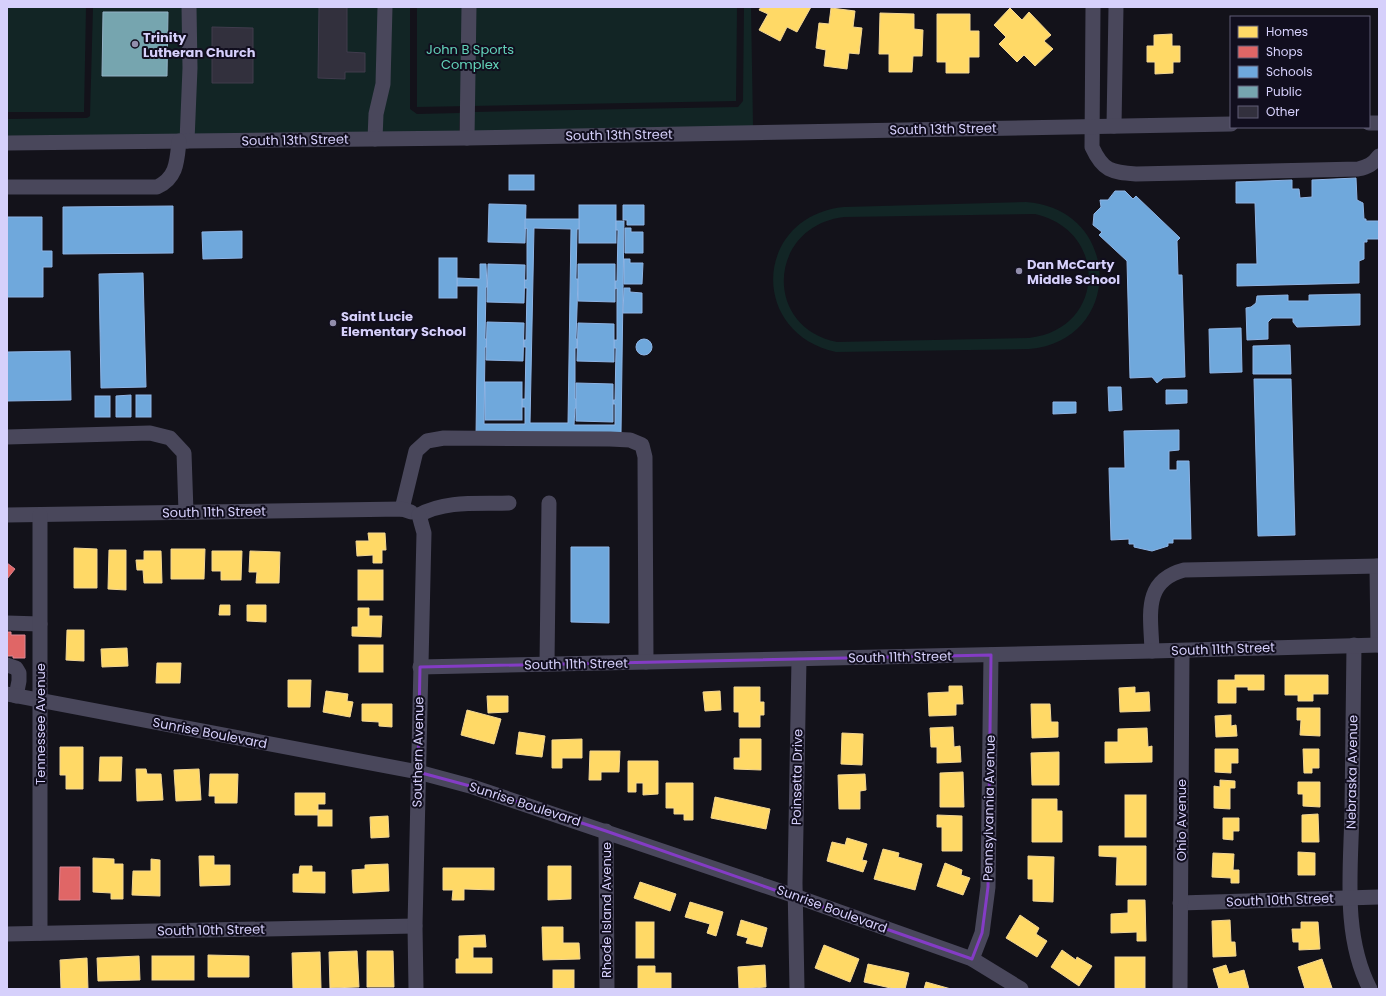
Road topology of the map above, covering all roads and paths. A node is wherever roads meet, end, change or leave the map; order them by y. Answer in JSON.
{"nodes":[{"id":1,"x":189,"y":7,"type":"edge"},
{"id":2,"x":385,"y":7,"type":"edge"},
{"id":3,"x":469,"y":7,"type":"edge"},
{"id":4,"x":1093,"y":11,"type":"edge"},
{"id":5,"x":1116,"y":12,"type":"edge"},
{"id":6,"x":1230,"y":124,"type":"edge"},
{"id":7,"x":1092,"y":126,"type":"junction"},
{"id":8,"x":1114,"y":126,"type":"junction"},
{"id":9,"x":467,"y":138,"type":"junction"},
{"id":10,"x":375,"y":139,"type":"junction"},
{"id":11,"x":183,"y":141,"type":"junction"},
{"id":12,"x":7,"y":143,"type":"edge"},
{"id":13,"x":1379,"y":156,"type":"edge"},
{"id":14,"x":7,"y":187,"type":"edge"},
{"id":15,"x":7,"y":437,"type":"edge"},
{"id":16,"x":509,"y":503,"type":"dead end"},
{"id":17,"x":549,"y":504,"type":"dead end"},
{"id":18,"x":402,"y":509,"type":"junction"},
{"id":19,"x":186,"y":512,"type":"junction"},
{"id":20,"x":7,"y":515,"type":"edge"},
{"id":21,"x":40,"y":515,"type":"junction"},
{"id":22,"x":420,"y":515,"type":"junction"},
{"id":23,"x":1378,"y":566,"type":"edge"},
{"id":24,"x":7,"y":623,"type":"edge"},
{"id":25,"x":40,"y":624,"type":"junction"},
{"id":26,"x":1354,"y":645,"type":"junction"},
{"id":27,"x":1378,"y":645,"type":"edge"},
{"id":28,"x":1182,"y":651,"type":"junction"},
{"id":29,"x":1152,"y":652,"type":"junction"},
{"id":30,"x":991,"y":655,"type":"junction"},
{"id":31,"x":799,"y":659,"type":"junction"},
{"id":32,"x":646,"y":662,"type":"junction"},
{"id":33,"x":547,"y":664,"type":"junction"},
{"id":34,"x":7,"y":665,"type":"edge"},
{"id":35,"x":420,"y":667,"type":"junction"},
{"id":36,"x":11,"y":695,"type":"edge"},
{"id":37,"x":40,"y":702,"type":"junction"},
{"id":38,"x":418,"y":772,"type":"junction"},
{"id":39,"x":606,"y":831,"type":"junction"},
{"id":40,"x":795,"y":896,"type":"junction"},
{"id":41,"x":1350,"y":898,"type":"junction"},
{"id":42,"x":1379,"y":898,"type":"edge"},
{"id":43,"x":1180,"y":903,"type":"junction"},
{"id":44,"x":415,"y":926,"type":"junction"},
{"id":45,"x":40,"y":933,"type":"junction"},
{"id":46,"x":7,"y":934,"type":"edge"},
{"id":47,"x":972,"y":959,"type":"junction"},
{"id":48,"x":416,"y":989,"type":"edge"},
{"id":49,"x":607,"y":989,"type":"edge"},
{"id":50,"x":797,"y":989,"type":"edge"},
{"id":51,"x":1021,"y":989,"type":"edge"},
{"id":52,"x":1180,"y":989,"type":"edge"},
{"id":53,"x":1370,"y":989,"type":"edge"}],
"edges":[{"from":1,"to":11,"type":"street"},
{"from":2,"to":10,"type":"street"},
{"from":3,"to":9,"type":"street"},
{"from":4,"to":5,"type":"street"},
{"from":4,"to":7,"type":"street"},
{"from":5,"to":8,"type":"street"},
{"from":6,"to":8,"type":"street","name":"South 13th Street"},
{"from":7,"to":8,"type":"street","name":"South 13th Street"},
{"from":7,"to":9,"type":"street","name":"South 13th Street"},
{"from":7,"to":13,"type":"street"},
{"from":9,"to":10,"type":"street","name":"South 13th Street"},
{"from":10,"to":11,"type":"street","name":"South 13th Street"},
{"from":11,"to":12,"type":"street","name":"South 13th Street"},
{"from":11,"to":14,"type":"street"},
{"from":15,"to":19,"type":"street"},
{"from":16,"to":22,"type":"street"},
{"from":17,"to":33,"type":"street"},
{"from":18,"to":19,"type":"street","name":"South 11th Street"},
{"from":18,"to":22,"type":"street","name":"South 11th Street"},
{"from":18,"to":32,"type":"street"},
{"from":19,"to":21,"type":"street","name":"South 11th Street"},
{"from":20,"to":21,"type":"street","name":"South 11th Street"},
{"from":21,"to":25,"type":"street","name":"Tennessee Avenue"},
{"from":22,"to":35,"type":"street","name":"Southern Avenue"},
{"from":23,"to":27,"type":"street"},
{"from":23,"to":29,"type":"street"},
{"from":24,"to":25,"type":"street"},
{"from":25,"to":37,"type":"street","name":"Tennessee Avenue"},
{"from":26,"to":27,"type":"street","name":"South 11th Street"},
{"from":26,"to":28,"type":"street","name":"South 11th Street"},
{"from":26,"to":41,"type":"street","name":"Nebraska Avenue"},
{"from":28,"to":29,"type":"street","name":"South 11th Street"},
{"from":28,"to":43,"type":"street","name":"Ohio Avenue"},
{"from":29,"to":30,"type":"street","name":"South 11th Street"},
{"from":30,"to":31,"type":"street","name":"South 11th Street"},
{"from":30,"to":47,"type":"street","name":"Pennsylvannia Avenue"},
{"from":31,"to":32,"type":"street","name":"South 11th Street"},
{"from":31,"to":40,"type":"street","name":"Poinsetta Drive"},
{"from":32,"to":33,"type":"street","name":"South 11th Street"},
{"from":33,"to":35,"type":"street","name":"South 11th Street"},
{"from":34,"to":36,"type":"street"},
{"from":35,"to":38,"type":"street","name":"Southern Avenue"},
{"from":36,"to":37,"type":"street","name":"Sunrise Boulevard"},
{"from":37,"to":38,"type":"street","name":"Sunrise Boulevard"},
{"from":37,"to":45,"type":"street","name":"Tennessee Avenue"},
{"from":38,"to":39,"type":"street","name":"Sunrise Boulevard"},
{"from":38,"to":44,"type":"street","name":"Southern Avenue"},
{"from":39,"to":40,"type":"street","name":"Sunrise Boulevard"},
{"from":39,"to":49,"type":"street","name":"Rhode Island Avenue"},
{"from":40,"to":47,"type":"street","name":"Sunrise Boulevard"},
{"from":40,"to":50,"type":"street","name":"Poinsetta Drive"},
{"from":41,"to":42,"type":"street","name":"South 10th Street"},
{"from":41,"to":43,"type":"street","name":"South 10th Street"},
{"from":41,"to":53,"type":"street","name":"Nebraska Avenue"},
{"from":43,"to":52,"type":"street","name":"Ohio Avenue"},
{"from":44,"to":45,"type":"street","name":"South 10th Street"},
{"from":44,"to":48,"type":"street","name":"Southern Avenue"},
{"from":45,"to":46,"type":"street","name":"South 10th Street"},
{"from":47,"to":51,"type":"street","name":"Sunrise Boulevard"}]}
